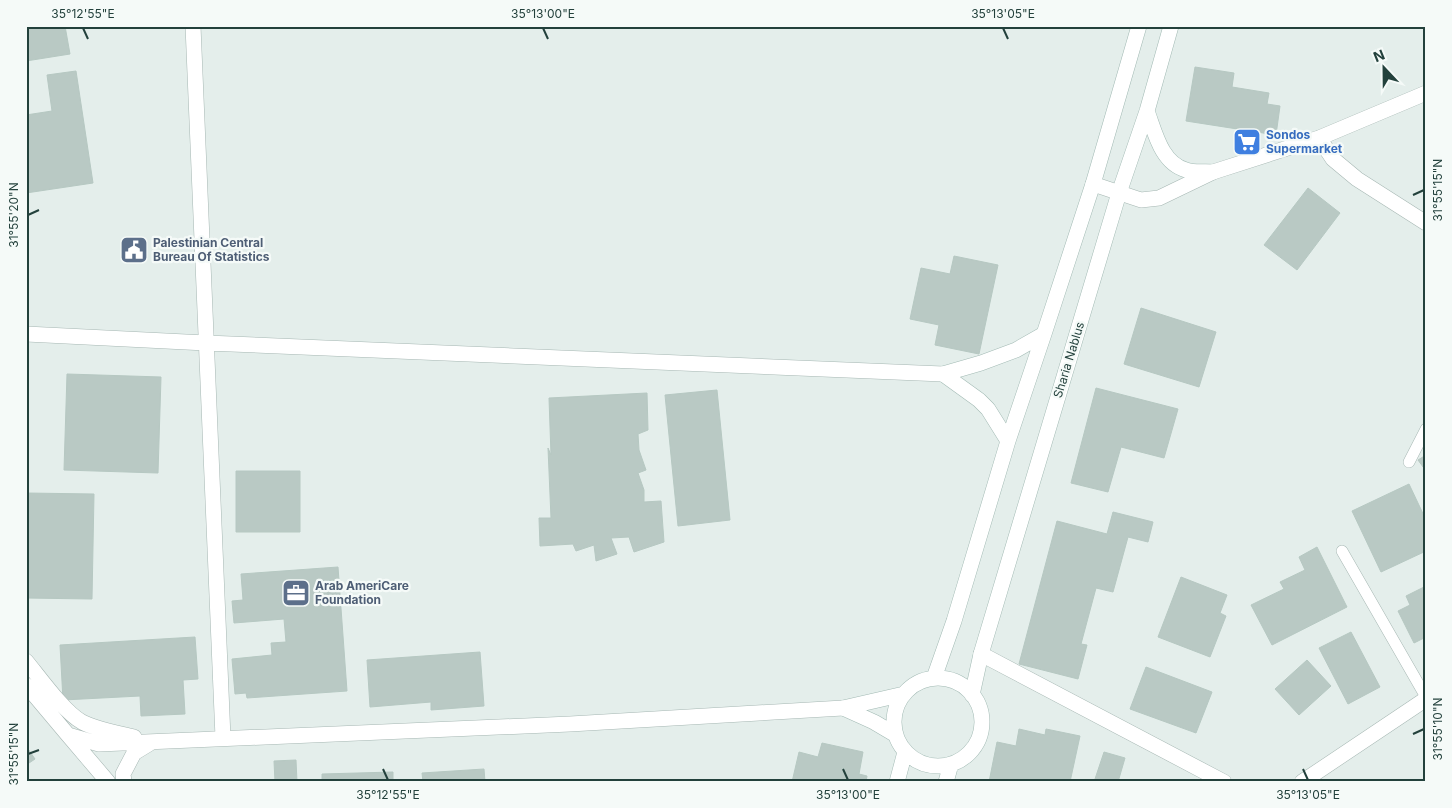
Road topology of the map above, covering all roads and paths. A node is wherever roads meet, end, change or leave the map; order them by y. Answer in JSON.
{"nodes":[{"id":1,"x":193,"y":26,"type":"edge"},
{"id":2,"x":1139,"y":26,"type":"edge"},
{"id":3,"x":1171,"y":26,"type":"edge"},
{"id":4,"x":1426,"y":94,"type":"edge"},
{"id":5,"x":1147,"y":110,"type":"junction"},
{"id":6,"x":1319,"y":138,"type":"junction"},
{"id":7,"x":1213,"y":172,"type":"junction"},
{"id":8,"x":1093,"y":184,"type":"junction"},
{"id":9,"x":1119,"y":193,"type":"junction"},
{"id":10,"x":1426,"y":223,"type":"edge"},
{"id":11,"x":26,"y":334,"type":"edge"},
{"id":12,"x":1044,"y":334,"type":"junction"},
{"id":13,"x":206,"y":343,"type":"junction"},
{"id":14,"x":943,"y":374,"type":"junction"},
{"id":15,"x":1426,"y":429,"type":"edge"},
{"id":16,"x":1008,"y":441,"type":"junction"},
{"id":17,"x":1409,"y":462,"type":"dead end"},
{"id":18,"x":1342,"y":551,"type":"dead end"},
{"id":19,"x":981,"y":654,"type":"junction"},
{"id":20,"x":26,"y":662,"type":"edge"},
{"id":21,"x":934,"y":678,"type":"junction"},
{"id":22,"x":26,"y":685,"type":"edge"},
{"id":23,"x":904,"y":694,"type":"junction"},
{"id":24,"x":972,"y":695,"type":"junction"},
{"id":25,"x":1426,"y":698,"type":"edge"},
{"id":26,"x":843,"y":708,"type":"junction"},
{"id":27,"x":68,"y":735,"type":"junction"},
{"id":28,"x":896,"y":735,"type":"junction"},
{"id":29,"x":102,"y":737,"type":"junction"},
{"id":30,"x":223,"y":738,"type":"junction"},
{"id":31,"x":153,"y":741,"type":"junction"},
{"id":32,"x":905,"y":752,"type":"junction"},
{"id":33,"x":951,"y":764,"type":"junction"},
{"id":34,"x":103,"y":777,"type":"edge"},
{"id":35,"x":124,"y":782,"type":"edge"},
{"id":36,"x":897,"y":782,"type":"edge"},
{"id":37,"x":946,"y":782,"type":"edge"},
{"id":38,"x":1224,"y":782,"type":"edge"},
{"id":39,"x":1302,"y":782,"type":"edge"}],
"edges":[{"from":1,"to":13,"type":"street"},
{"from":2,"to":8,"type":"street"},
{"from":3,"to":5,"type":"street","name":"Sharia Nablus"},
{"from":4,"to":6,"type":"street"},
{"from":5,"to":7,"type":"street"},
{"from":5,"to":9,"type":"street","name":"Sharia Nablus"},
{"from":6,"to":7,"type":"street"},
{"from":6,"to":10,"type":"street"},
{"from":7,"to":9,"type":"street"},
{"from":8,"to":9,"type":"street"},
{"from":8,"to":12,"type":"street"},
{"from":9,"to":19,"type":"street","name":"Sharia Nablus"},
{"from":11,"to":13,"type":"street"},
{"from":12,"to":14,"type":"street"},
{"from":12,"to":16,"type":"street"},
{"from":13,"to":14,"type":"street"},
{"from":13,"to":30,"type":"street"},
{"from":14,"to":16,"type":"street"},
{"from":15,"to":17,"type":"lane"},
{"from":16,"to":21,"type":"street"},
{"from":18,"to":25,"type":"lane"},
{"from":19,"to":24,"type":"street","name":"Sharia Nablus"},
{"from":19,"to":38,"type":"street"},
{"from":20,"to":29,"type":"street"},
{"from":21,"to":23,"type":"street"},
{"from":21,"to":24,"type":"street"},
{"from":22,"to":27,"type":"street"},
{"from":23,"to":26,"type":"street"},
{"from":23,"to":28,"type":"street"},
{"from":24,"to":33,"type":"street"},
{"from":25,"to":39,"type":"street"},
{"from":26,"to":28,"type":"street"},
{"from":26,"to":30,"type":"street"},
{"from":27,"to":29,"type":"street"},
{"from":27,"to":34,"type":"street"},
{"from":28,"to":32,"type":"street"},
{"from":29,"to":31,"type":"street"},
{"from":29,"to":34,"type":"street"},
{"from":30,"to":31,"type":"street"},
{"from":31,"to":35,"type":"street"},
{"from":32,"to":33,"type":"street"},
{"from":32,"to":36,"type":"street"},
{"from":33,"to":37,"type":"street"}]}
